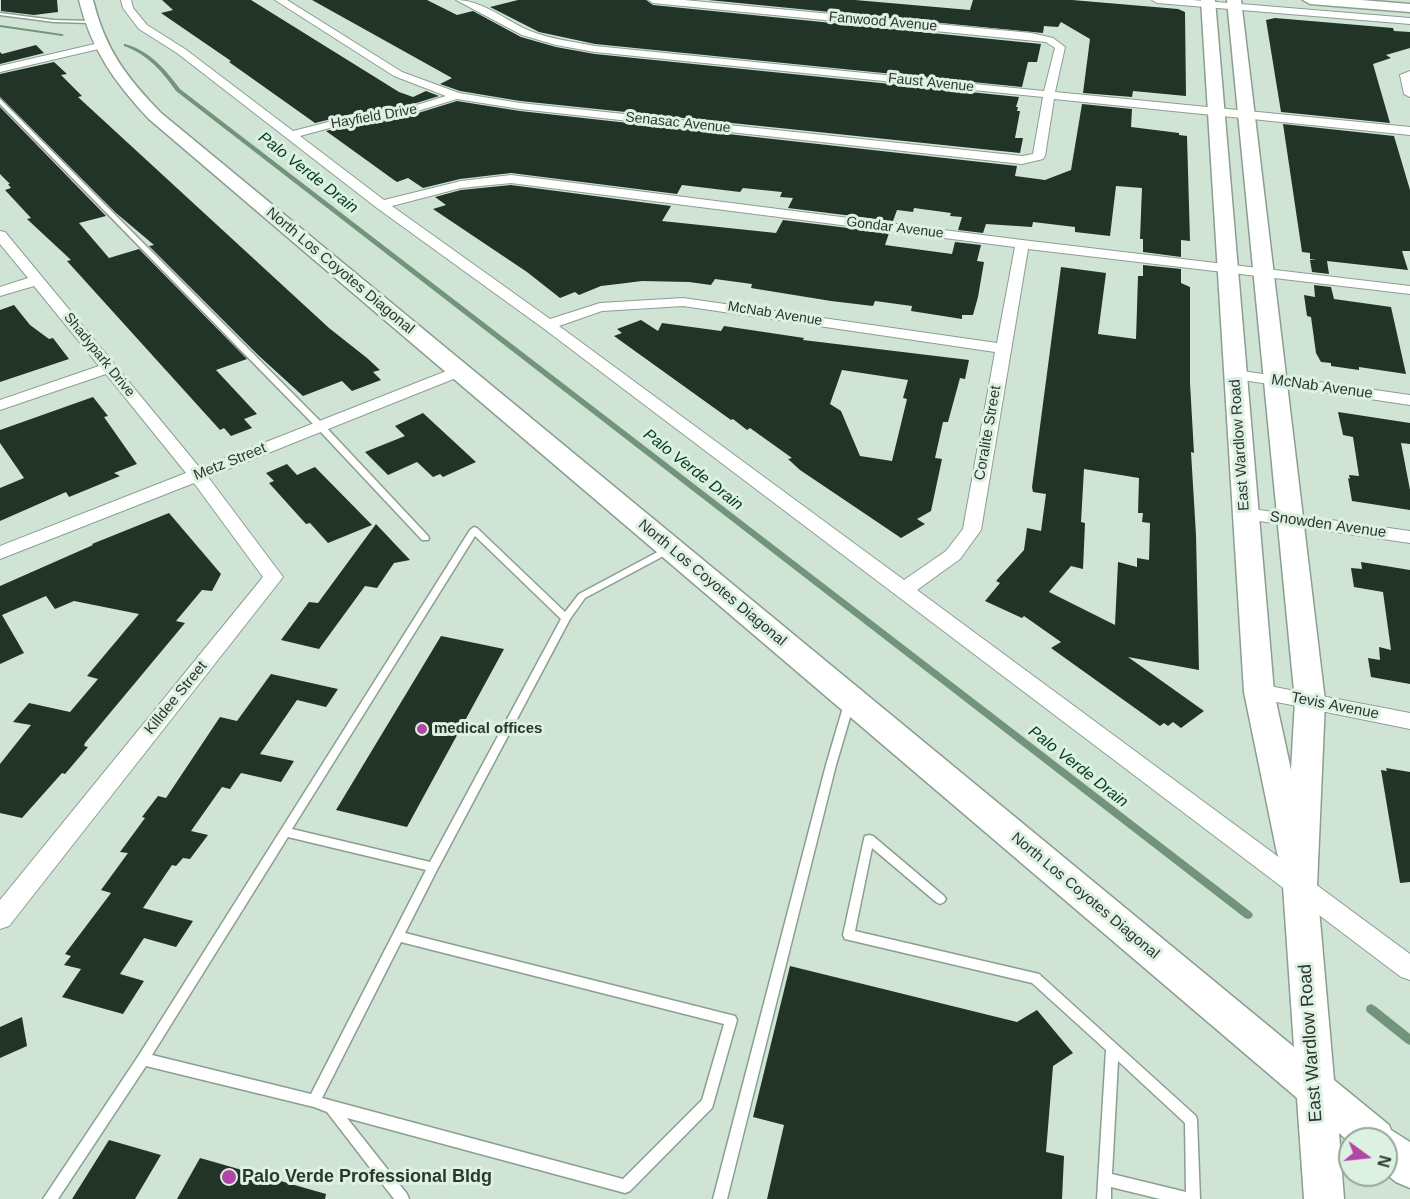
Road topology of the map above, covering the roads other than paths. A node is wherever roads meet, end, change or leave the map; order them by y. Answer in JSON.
{"nodes":[{"id":1,"x":86,"y":0,"type":"edge"},
{"id":2,"x":126,"y":0,"type":"edge"},
{"id":3,"x":280,"y":0,"type":"edge"},
{"id":4,"x":461,"y":0,"type":"edge"},
{"id":5,"x":653,"y":0,"type":"edge"},
{"id":6,"x":1157,"y":0,"type":"edge"},
{"id":7,"x":1310,"y":0,"type":"edge"},
{"id":8,"x":1209,"y":2,"type":"edge"},
{"id":9,"x":1234,"y":3,"type":"edge"},
{"id":10,"x":1410,"y":8,"type":"edge"},
{"id":11,"x":0,"y":14,"type":"edge"},
{"id":12,"x":1410,"y":21,"type":"edge"},
{"id":13,"x":91,"y":22,"type":"junction"},
{"id":14,"x":99,"y":46,"type":"junction"},
{"id":15,"x":0,"y":69,"type":"edge"},
{"id":16,"x":1410,"y":74,"type":"edge"},
{"id":17,"x":1410,"y":94,"type":"edge"},
{"id":18,"x":1049,"y":95,"type":"junction"},
{"id":19,"x":457,"y":96,"type":"junction"},
{"id":20,"x":0,"y":101,"type":"edge"},
{"id":21,"x":1217,"y":111,"type":"junction"},
{"id":22,"x":1247,"y":114,"type":"junction"},
{"id":23,"x":1410,"y":131,"type":"edge"},
{"id":24,"x":290,"y":135,"type":"junction"},
{"id":25,"x":382,"y":205,"type":"junction"},
{"id":26,"x":0,"y":235,"type":"edge"},
{"id":27,"x":1022,"y":244,"type":"junction"},
{"id":28,"x":1229,"y":268,"type":"junction"},
{"id":29,"x":1263,"y":272,"type":"junction"},
{"id":30,"x":38,"y":280,"type":"junction"},
{"id":31,"x":1410,"y":290,"type":"edge"},
{"id":32,"x":0,"y":292,"type":"edge"},
{"id":33,"x":548,"y":325,"type":"junction"},
{"id":34,"x":1002,"y":348,"type":"junction"},
{"id":35,"x":109,"y":368,"type":"junction"},
{"id":36,"x":460,"y":371,"type":"junction"},
{"id":37,"x":1235,"y":375,"type":"junction"},
{"id":38,"x":1274,"y":380,"type":"junction"},
{"id":39,"x":1410,"y":400,"type":"edge"},
{"id":40,"x":0,"y":405,"type":"edge"},
{"id":41,"x":320,"y":426,"type":"junction"},
{"id":42,"x":197,"y":475,"type":"junction"},
{"id":43,"x":1245,"y":514,"type":"junction"},
{"id":44,"x":1290,"y":519,"type":"junction"},
{"id":45,"x":1410,"y":537,"type":"edge"},
{"id":46,"x":425,"y":538,"type":"dead end"},
{"id":47,"x":671,"y":548,"type":"junction"},
{"id":48,"x":0,"y":554,"type":"edge"},
{"id":49,"x":902,"y":591,"type":"junction"},
{"id":50,"x":566,"y":618,"type":"junction"},
{"id":51,"x":1259,"y":692,"type":"junction"},
{"id":52,"x":850,"y":699,"type":"junction"},
{"id":53,"x":1310,"y":701,"type":"junction"},
{"id":54,"x":1410,"y":721,"type":"edge"},
{"id":55,"x":285,"y":832,"type":"junction"},
{"id":56,"x":433,"y":867,"type":"junction"},
{"id":57,"x":1300,"y":886,"type":"junction"},
{"id":58,"x":940,"y":899,"type":"dead end"},
{"id":59,"x":0,"y":918,"type":"edge"},
{"id":60,"x":398,"y":936,"type":"junction"},
{"id":61,"x":1410,"y":969,"type":"edge"},
{"id":62,"x":1112,"y":1048,"type":"junction"},
{"id":63,"x":143,"y":1059,"type":"junction"},
{"id":64,"x":1314,"y":1088,"type":"junction"},
{"id":65,"x":314,"y":1101,"type":"junction"},
{"id":66,"x":331,"y":1107,"type":"junction"},
{"id":67,"x":1361,"y":1127,"type":"edge"},
{"id":68,"x":1398,"y":1158,"type":"edge"},
{"id":69,"x":1410,"y":1168,"type":"edge"},
{"id":70,"x":1105,"y":1179,"type":"junction"},
{"id":71,"x":50,"y":1199,"type":"edge"},
{"id":72,"x":402,"y":1199,"type":"edge"},
{"id":73,"x":720,"y":1199,"type":"edge"},
{"id":74,"x":1104,"y":1199,"type":"edge"},
{"id":75,"x":1188,"y":1199,"type":"edge"},
{"id":76,"x":1193,"y":1199,"type":"edge"},
{"id":77,"x":1324,"y":1199,"type":"edge"}],
"edges":[{"from":1,"to":13,"type":"main road","name":"North Los Coyotes Diagonal"},
{"from":2,"to":24,"type":"street"},
{"from":3,"to":19,"type":"street","name":"Senasac Avenue"},
{"from":4,"to":18,"type":"street","name":"Faust Avenue"},
{"from":5,"to":18,"type":"street","name":"Fanwood Avenue"},
{"from":6,"to":8,"type":"street"},
{"from":7,"to":10,"type":"main road"},
{"from":8,"to":9,"type":"street"},
{"from":8,"to":21,"type":"main road","name":"East Wardlow Road"},
{"from":9,"to":12,"type":"street"},
{"from":9,"to":22,"type":"main road","name":"East Wardlow Road"},
{"from":11,"to":13,"type":"lane"},
{"from":13,"to":14,"type":"main road","name":"North Los Coyotes Diagonal"},
{"from":14,"to":15,"type":"street"},
{"from":14,"to":36,"type":"main road","name":"North Los Coyotes Diagonal"},
{"from":16,"to":17,"type":"street"},
{"from":18,"to":19,"type":"street","name":"Senasac Avenue"},
{"from":18,"to":21,"type":"street","name":"Faust Avenue"},
{"from":19,"to":24,"type":"street","name":"Hayfield Drive"},
{"from":20,"to":41,"type":"lane"},
{"from":21,"to":22,"type":"street","name":"Faust Avenue"},
{"from":21,"to":28,"type":"main road","name":"East Wardlow Road"},
{"from":22,"to":23,"type":"street","name":"Faust Avenue"},
{"from":22,"to":29,"type":"main road","name":"East Wardlow Road"},
{"from":24,"to":25,"type":"street"},
{"from":25,"to":27,"type":"street","name":"Gondar Avenue"},
{"from":25,"to":33,"type":"street"},
{"from":26,"to":30,"type":"street","name":"Shadypark Drive"},
{"from":27,"to":28,"type":"street","name":"Gondar Avenue"},
{"from":27,"to":34,"type":"street","name":"Coralite Street"},
{"from":28,"to":29,"type":"street","name":"Gondar Avenue"},
{"from":28,"to":37,"type":"main road","name":"East Wardlow Road"},
{"from":29,"to":31,"type":"street","name":"Gondar Avenue"},
{"from":29,"to":38,"type":"main road","name":"East Wardlow Road"},
{"from":30,"to":32,"type":"street"},
{"from":30,"to":35,"type":"street","name":"Shadypark Drive"},
{"from":33,"to":34,"type":"street","name":"McNab Avenue"},
{"from":33,"to":49,"type":"street"},
{"from":34,"to":49,"type":"street","name":"Coralite Street"},
{"from":35,"to":40,"type":"street"},
{"from":35,"to":42,"type":"street","name":"Shadypark Drive"},
{"from":36,"to":41,"type":"street","name":"Metz Street"},
{"from":36,"to":47,"type":"main road","name":"North Los Coyotes Diagonal"},
{"from":37,"to":38,"type":"street","name":"McNab Avenue"},
{"from":37,"to":43,"type":"main road","name":"East Wardlow Road"},
{"from":38,"to":39,"type":"street","name":"McNab Avenue"},
{"from":38,"to":44,"type":"main road","name":"East Wardlow Road"},
{"from":41,"to":42,"type":"street","name":"Metz Street"},
{"from":41,"to":46,"type":"lane"},
{"from":42,"to":48,"type":"street","name":"Metz Street"},
{"from":42,"to":59,"type":"street","name":"Killdee Street"},
{"from":43,"to":44,"type":"street","name":"Snowden Avenue"},
{"from":43,"to":51,"type":"main road","name":"East Wardlow Road"},
{"from":44,"to":45,"type":"street","name":"Snowden Avenue"},
{"from":44,"to":53,"type":"main road","name":"East Wardlow Road"},
{"from":47,"to":50,"type":"lane"},
{"from":47,"to":52,"type":"main road","name":"North Los Coyotes Diagonal"},
{"from":49,"to":57,"type":"street"},
{"from":50,"to":55,"type":"lane"},
{"from":50,"to":56,"type":"lane"},
{"from":51,"to":53,"type":"street","name":"Tevis Avenue"},
{"from":51,"to":57,"type":"main road","name":"East Wardlow Road"},
{"from":52,"to":64,"type":"main road","name":"North Los Coyotes Diagonal"},
{"from":52,"to":73,"type":"lane"},
{"from":53,"to":54,"type":"street","name":"Tevis Avenue"},
{"from":53,"to":57,"type":"main road","name":"East Wardlow Road"},
{"from":55,"to":56,"type":"lane"},
{"from":55,"to":63,"type":"lane"},
{"from":56,"to":60,"type":"lane"},
{"from":57,"to":61,"type":"street"},
{"from":57,"to":64,"type":"main road","name":"East Wardlow Road"},
{"from":58,"to":62,"type":"lane"},
{"from":60,"to":65,"type":"lane"},
{"from":60,"to":66,"type":"lane"},
{"from":62,"to":70,"type":"lane"},
{"from":62,"to":76,"type":"lane"},
{"from":63,"to":65,"type":"lane"},
{"from":63,"to":71,"type":"lane"},
{"from":64,"to":67,"type":"main road","name":"North Los Coyotes Diagonal"},
{"from":64,"to":77,"type":"main road","name":"East Wardlow Road"},
{"from":65,"to":66,"type":"lane"},
{"from":66,"to":72,"type":"lane"},
{"from":68,"to":69,"type":"main road"},
{"from":70,"to":74,"type":"lane"},
{"from":70,"to":75,"type":"lane"}]}
